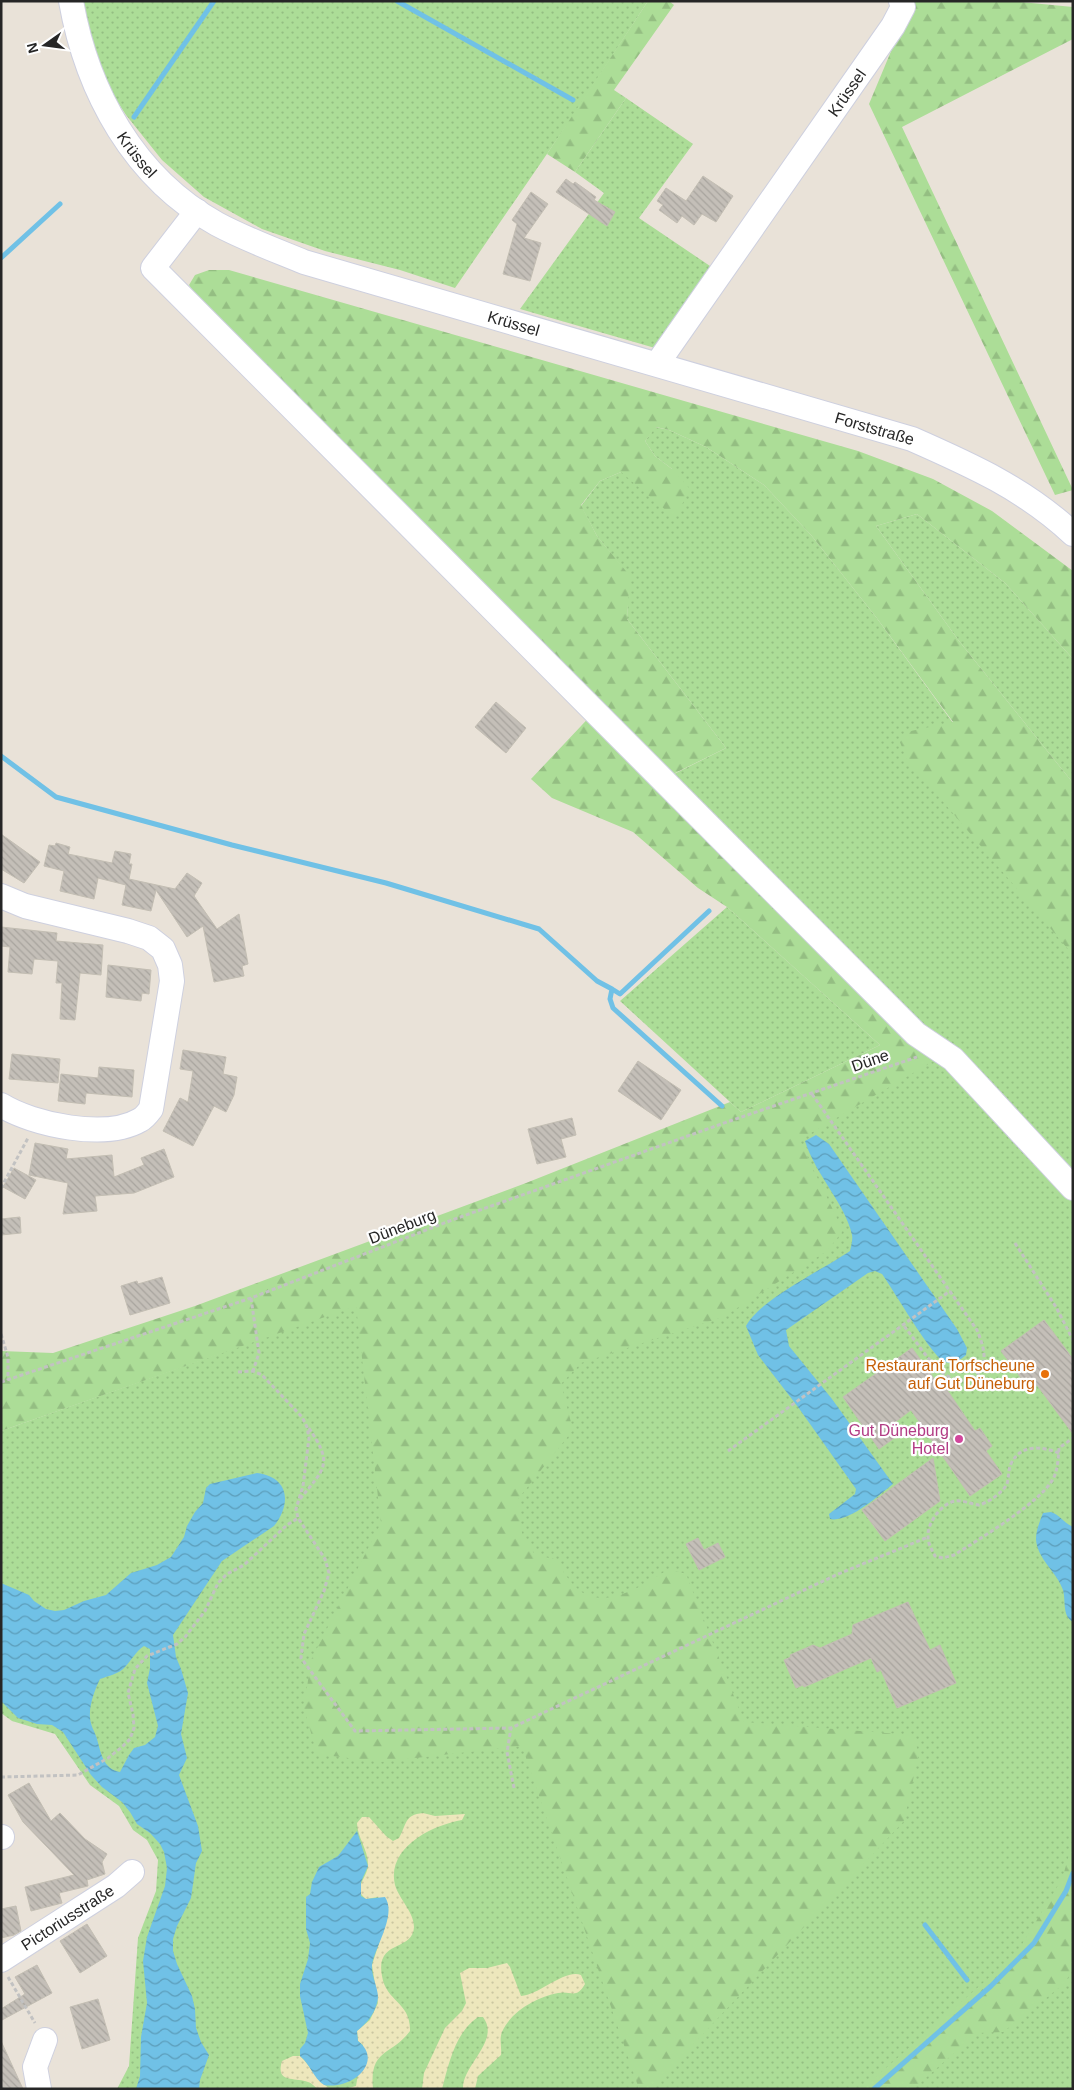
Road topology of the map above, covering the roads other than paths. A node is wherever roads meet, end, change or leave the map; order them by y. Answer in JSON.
{"nodes":[{"id":1,"x":71,"y":1,"type":"edge"},
{"id":2,"x":901,"y":1,"type":"edge"},
{"id":3,"x":197,"y":211,"type":"junction"},
{"id":4,"x":657,"y":364,"type":"junction"},
{"id":5,"x":1073,"y":534,"type":"edge"},
{"id":6,"x":1,"y":896,"type":"edge"},
{"id":7,"x":1,"y":1106,"type":"edge"},
{"id":8,"x":1073,"y":1188,"type":"edge"},
{"id":9,"x":132,"y":1872,"type":"dead end"},
{"id":10,"x":4,"y":1967,"type":"edge"},
{"id":11,"x":45,"y":2040,"type":"road end"},
{"id":12,"x":39,"y":2089,"type":"edge"}],
"edges":[{"from":1,"to":3,"type":"street","name":"Krüssel"},
{"from":2,"to":4,"type":"street","name":"Krüssel"},
{"from":3,"to":4,"type":"street","name":"Krüssel"},
{"from":3,"to":8,"type":"street"},
{"from":4,"to":5,"type":"street","name":"Forststraße"},
{"from":6,"to":7,"type":"street"},
{"from":9,"to":10,"type":"street","name":"Pictoriusstraße"},
{"from":11,"to":12,"type":"street"}]}
